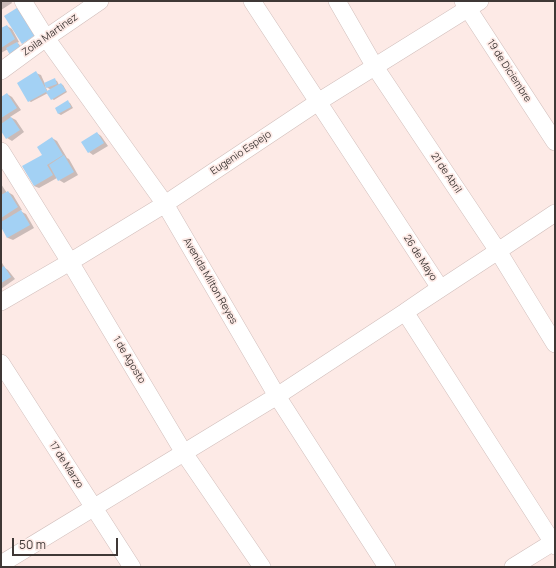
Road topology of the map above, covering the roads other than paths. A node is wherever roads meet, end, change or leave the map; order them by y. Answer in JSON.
{"nodes":[{"id":1,"x":23,"y":1,"type":"edge"},
{"id":2,"x":100,"y":1,"type":"edge"},
{"id":3,"x":252,"y":1,"type":"edge"},
{"id":4,"x":337,"y":1,"type":"edge"},
{"id":5,"x":470,"y":4,"type":"edge"},
{"id":6,"x":46,"y":38,"type":"junction"},
{"id":7,"x":375,"y":67,"type":"junction"},
{"id":8,"x":1,"y":70,"type":"edge"},
{"id":9,"x":318,"y":102,"type":"junction"},
{"id":10,"x":555,"y":142,"type":"edge"},
{"id":11,"x":1,"y":151,"type":"edge"},
{"id":12,"x":165,"y":204,"type":"junction"},
{"id":13,"x":555,"y":213,"type":"edge"},
{"id":14,"x":498,"y":251,"type":"junction"},
{"id":15,"x":70,"y":262,"type":"junction"},
{"id":16,"x":1,"y":302,"type":"edge"},
{"id":17,"x":405,"y":312,"type":"junction"},
{"id":18,"x":555,"y":344,"type":"edge"},
{"id":19,"x":1,"y":363,"type":"edge"},
{"id":20,"x":277,"y":396,"type":"junction"},
{"id":21,"x":184,"y":452,"type":"junction"},
{"id":22,"x":93,"y":508,"type":"junction"},
{"id":23,"x":554,"y":543,"type":"edge"},
{"id":24,"x":1,"y":564,"type":"edge"},
{"id":25,"x":132,"y":567,"type":"edge"},
{"id":26,"x":262,"y":567,"type":"edge"},
{"id":27,"x":387,"y":567,"type":"edge"},
{"id":28,"x":513,"y":567,"type":"edge"}],
"edges":[{"from":1,"to":6,"type":"street","name":"Avenida Milton Reyes"},
{"from":2,"to":6,"type":"street","name":"Zoila Martinez"},
{"from":3,"to":9,"type":"street","name":"26 de Mayo"},
{"from":4,"to":7,"type":"street","name":"21 de Abril"},
{"from":5,"to":7,"type":"street","name":"Eugenio Espejo"},
{"from":5,"to":10,"type":"street","name":"19 de Diciembre"},
{"from":6,"to":8,"type":"street","name":"Zoila Martinez"},
{"from":6,"to":12,"type":"street","name":"Avenida Milton Reyes"},
{"from":7,"to":9,"type":"street","name":"Eugenio Espejo"},
{"from":7,"to":14,"type":"street","name":"21 de Abril"},
{"from":9,"to":12,"type":"street","name":"Eugenio Espejo"},
{"from":9,"to":17,"type":"street","name":"26 de Mayo"},
{"from":11,"to":15,"type":"street","name":"1 de Agosto"},
{"from":12,"to":15,"type":"street","name":"Eugenio Espejo"},
{"from":12,"to":20,"type":"street","name":"Avenida Milton Reyes"},
{"from":13,"to":14,"type":"street"},
{"from":14,"to":17,"type":"street"},
{"from":14,"to":18,"type":"street","name":"21 de Abril"},
{"from":15,"to":16,"type":"street","name":"Eugenio Espejo"},
{"from":15,"to":21,"type":"street","name":"1 de Agosto"},
{"from":17,"to":20,"type":"street"},
{"from":17,"to":23,"type":"street"},
{"from":19,"to":22,"type":"street","name":"17 de Marzo"},
{"from":20,"to":21,"type":"street"},
{"from":20,"to":27,"type":"street","name":"Avenida Milton Reyes"},
{"from":21,"to":22,"type":"street"},
{"from":21,"to":26,"type":"street","name":"1 de Agosto"},
{"from":22,"to":24,"type":"street"},
{"from":22,"to":25,"type":"street","name":"17 de Marzo"},
{"from":23,"to":28,"type":"street"}]}
